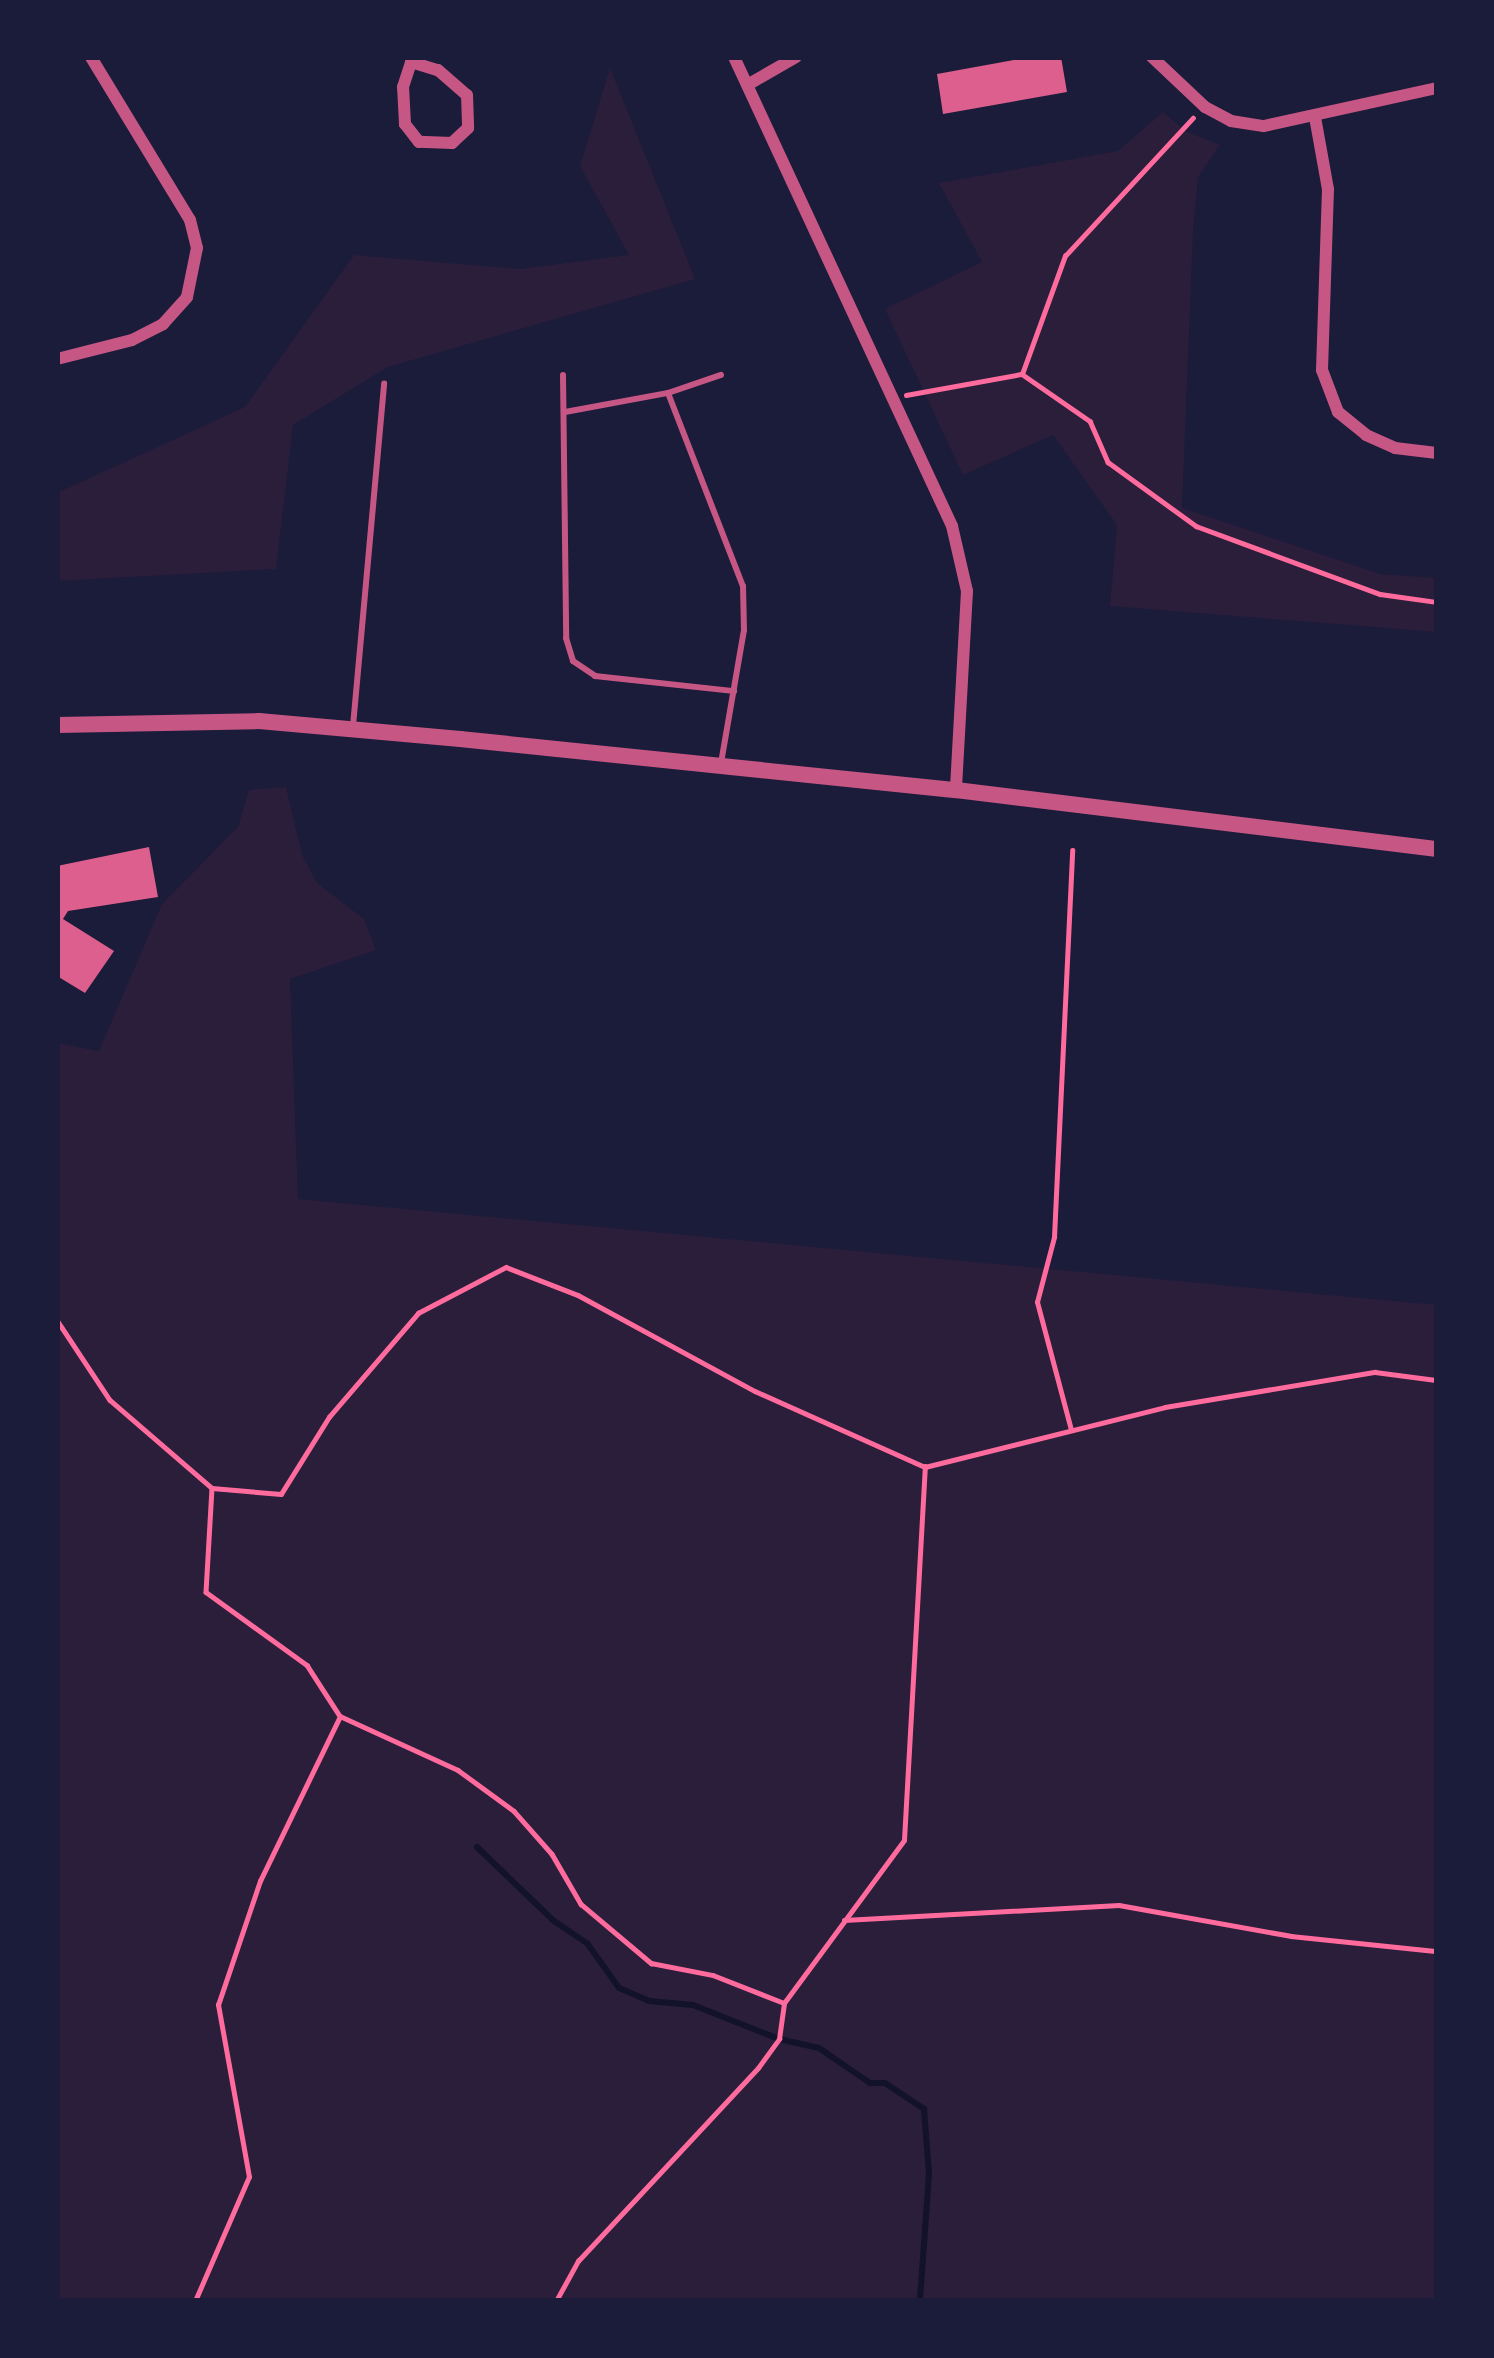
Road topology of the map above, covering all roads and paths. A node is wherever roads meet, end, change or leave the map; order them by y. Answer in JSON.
{"nodes":[{"id":1,"x":91,"y":57,"type":"edge"},
{"id":2,"x":734,"y":57,"type":"edge"},
{"id":3,"x":796,"y":57,"type":"edge"},
{"id":4,"x":1152,"y":57,"type":"edge"},
{"id":5,"x":410,"y":59,"type":"edge"},
{"id":6,"x":749,"y":83,"type":"junction"},
{"id":7,"x":1437,"y":88,"type":"edge"},
{"id":8,"x":1205,"y":107,"type":"junction"},
{"id":9,"x":1315,"y":117,"type":"junction"},
{"id":10,"x":57,"y":358,"type":"edge"},
{"id":11,"x":1022,"y":374,"type":"junction"},
{"id":12,"x":563,"y":375,"type":"dead end"},
{"id":13,"x":722,"y":375,"type":"dead end"},
{"id":14,"x":385,"y":383,"type":"dead end"},
{"id":15,"x":668,"y":392,"type":"junction"},
{"id":16,"x":894,"y":397,"type":"junction"},
{"id":17,"x":565,"y":412,"type":"junction"},
{"id":18,"x":1437,"y":453,"type":"edge"},
{"id":19,"x":1437,"y":602,"type":"edge"},
{"id":20,"x":734,"y":691,"type":"junction"},
{"id":21,"x":57,"y":725,"type":"edge"},
{"id":22,"x":352,"y":729,"type":"junction"},
{"id":23,"x":721,"y":764,"type":"junction"},
{"id":24,"x":956,"y":790,"type":"junction"},
{"id":25,"x":1437,"y":849,"type":"edge"},
{"id":26,"x":1072,"y":850,"type":"dead end"},
{"id":27,"x":57,"y":1320,"type":"edge"},
{"id":28,"x":1437,"y":1380,"type":"edge"},
{"id":29,"x":1072,"y":1430,"type":"junction"},
{"id":30,"x":925,"y":1467,"type":"junction"},
{"id":31,"x":212,"y":1488,"type":"junction"},
{"id":32,"x":340,"y":1716,"type":"junction"},
{"id":33,"x":844,"y":1920,"type":"junction"},
{"id":34,"x":1437,"y":1951,"type":"edge"},
{"id":35,"x":784,"y":2003,"type":"junction"},
{"id":36,"x":195,"y":2301,"type":"edge"},
{"id":37,"x":556,"y":2301,"type":"edge"}],
"edges":[{"from":1,"to":10,"type":"street"},
{"from":2,"to":6,"type":"street"},
{"from":3,"to":6,"type":"street"},
{"from":4,"to":8,"type":"street"},
{"from":5,"to":5,"type":"street"},
{"from":6,"to":16,"type":"street"},
{"from":7,"to":9,"type":"street"},
{"from":8,"to":9,"type":"street"},
{"from":8,"to":11,"type":"path"},
{"from":9,"to":18,"type":"street"},
{"from":11,"to":16,"type":"path"},
{"from":11,"to":19,"type":"path"},
{"from":12,"to":17,"type":"lane"},
{"from":13,"to":15,"type":"lane"},
{"from":14,"to":22,"type":"lane"},
{"from":15,"to":17,"type":"lane"},
{"from":15,"to":20,"type":"lane"},
{"from":16,"to":24,"type":"street"},
{"from":17,"to":20,"type":"lane"},
{"from":20,"to":23,"type":"lane"},
{"from":21,"to":22,"type":"street"},
{"from":22,"to":23,"type":"street"},
{"from":23,"to":24,"type":"street"},
{"from":24,"to":25,"type":"street"},
{"from":26,"to":29,"type":"path"},
{"from":27,"to":31,"type":"path"},
{"from":28,"to":29,"type":"path"},
{"from":29,"to":30,"type":"path"},
{"from":30,"to":31,"type":"path"},
{"from":30,"to":33,"type":"path"},
{"from":31,"to":32,"type":"path"},
{"from":32,"to":35,"type":"path"},
{"from":32,"to":36,"type":"path"},
{"from":33,"to":34,"type":"path"},
{"from":33,"to":35,"type":"path"},
{"from":35,"to":37,"type":"path"}]}
